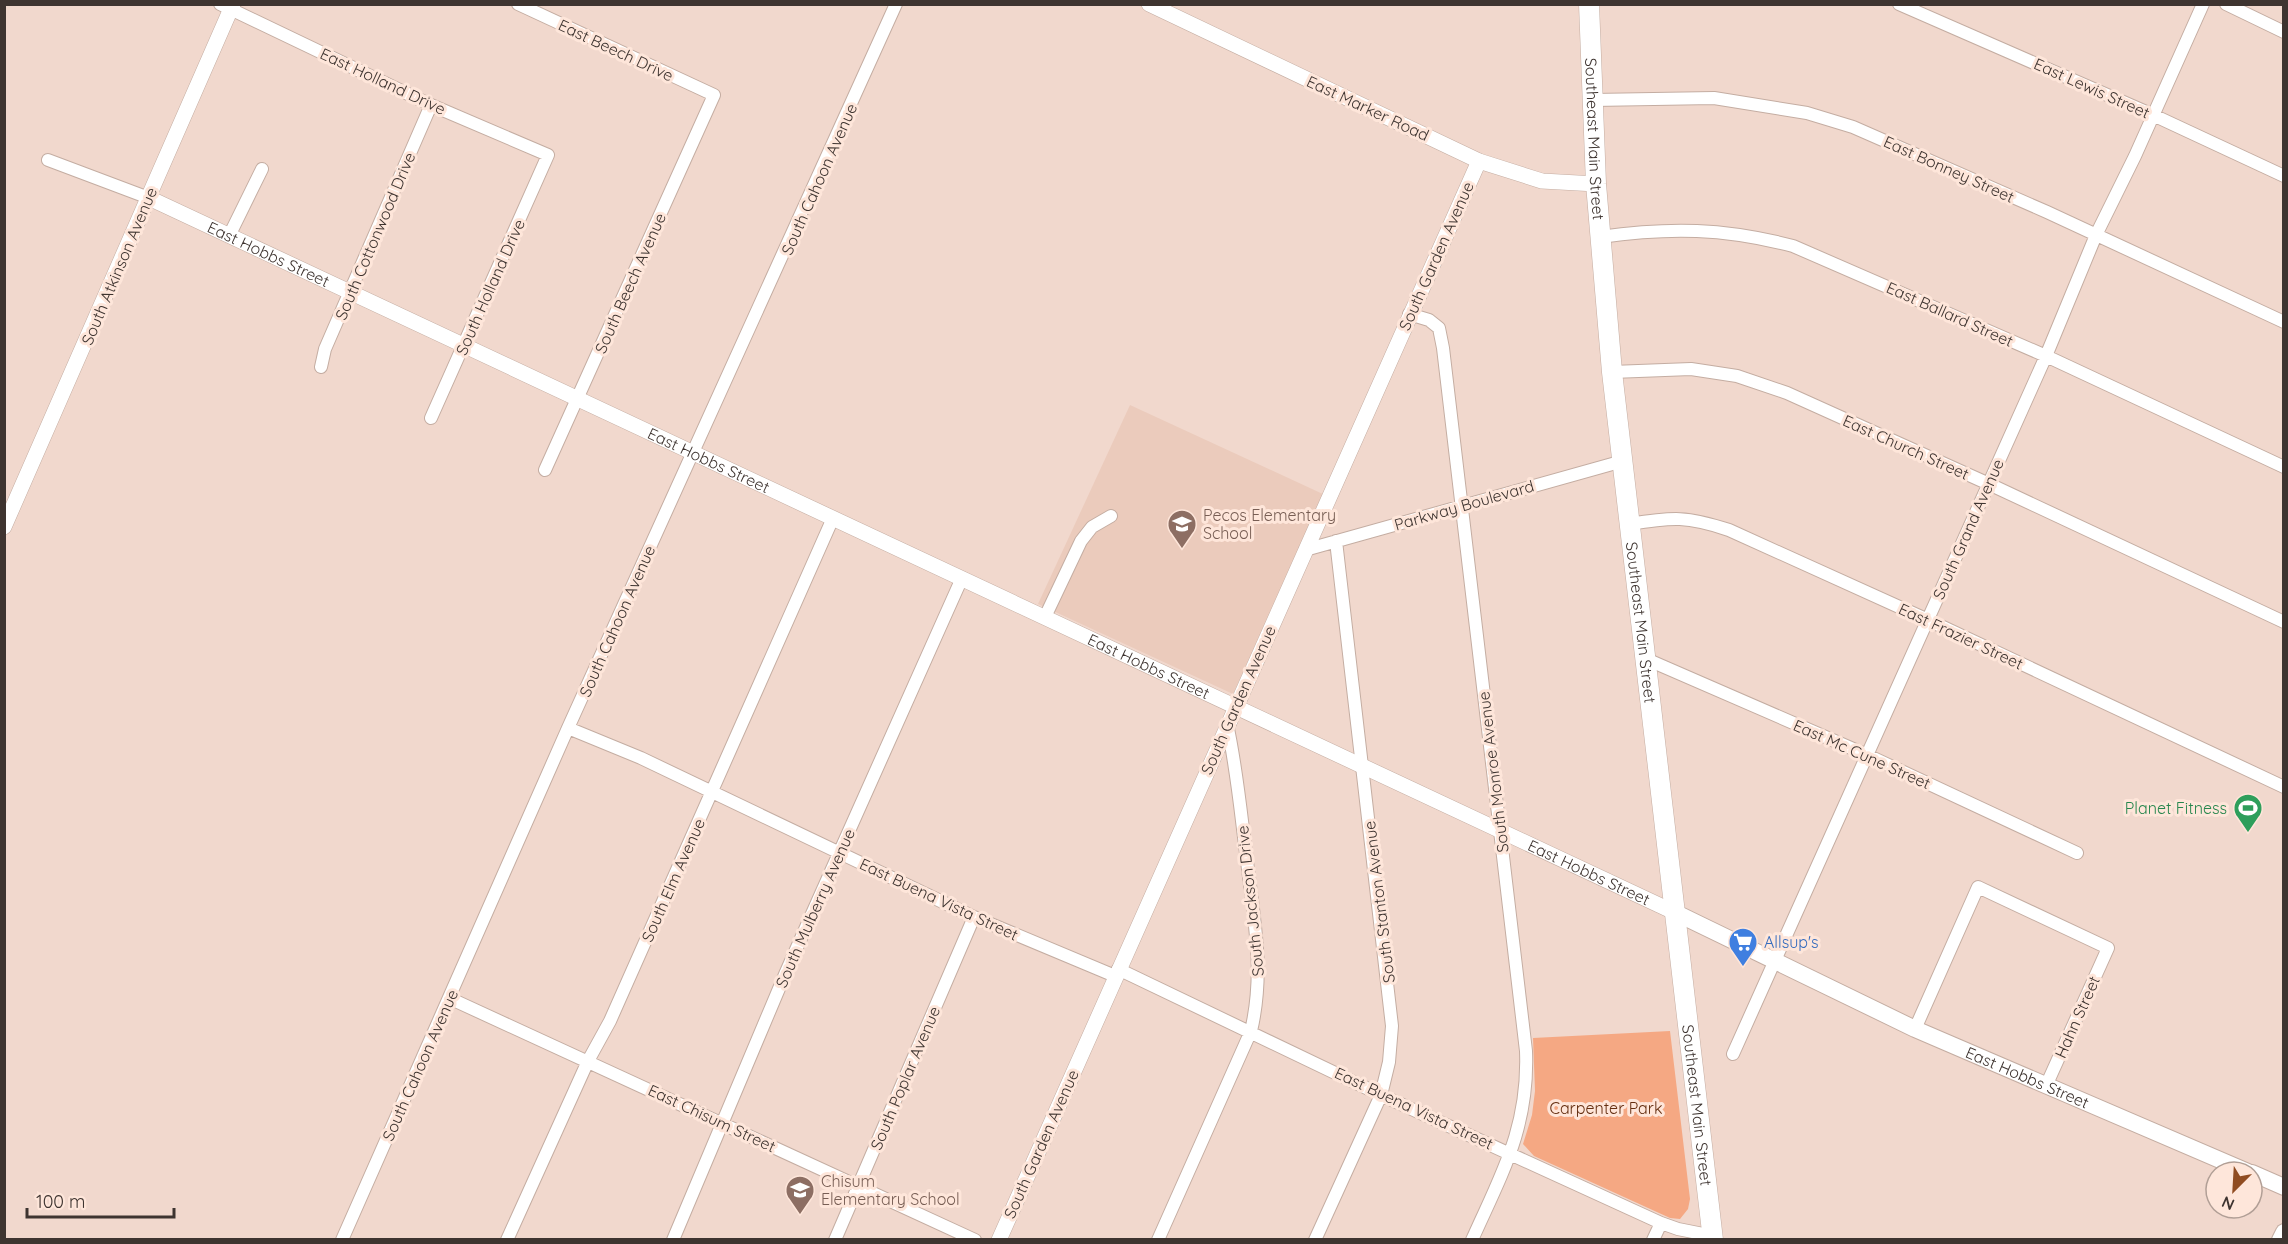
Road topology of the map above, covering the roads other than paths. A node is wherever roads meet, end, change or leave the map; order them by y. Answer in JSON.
{"nodes":[{"id":1,"x":518,"y":4,"type":"edge"},
{"id":2,"x":896,"y":4,"type":"edge"},
{"id":3,"x":1149,"y":4,"type":"edge"},
{"id":4,"x":1589,"y":4,"type":"edge"},
{"id":5,"x":1899,"y":4,"type":"edge"},
{"id":6,"x":2203,"y":4,"type":"edge"},
{"id":7,"x":2226,"y":4,"type":"edge"},
{"id":8,"x":228,"y":6,"type":"edge"},
{"id":9,"x":2283,"y":32,"type":"edge"},
{"id":10,"x":714,"y":95,"type":"joint"},
{"id":11,"x":1593,"y":100,"type":"junction"},
{"id":12,"x":431,"y":105,"type":"junction"},
{"id":13,"x":2153,"y":115,"type":"junction"},
{"id":14,"x":548,"y":155,"type":"joint"},
{"id":15,"x":48,"y":160,"type":"dead end"},
{"id":16,"x":1479,"y":161,"type":"junction"},
{"id":17,"x":262,"y":169,"type":"dead end"},
{"id":18,"x":2283,"y":176,"type":"edge"},
{"id":19,"x":1596,"y":184,"type":"junction"},
{"id":20,"x":149,"y":198,"type":"junction"},
{"id":21,"x":230,"y":234,"type":"junction"},
{"id":22,"x":2096,"y":235,"type":"junction"},
{"id":23,"x":1600,"y":237,"type":"junction"},
{"id":24,"x":351,"y":291,"type":"junction"},
{"id":25,"x":1409,"y":314,"type":"junction"},
{"id":26,"x":2283,"y":322,"type":"edge"},
{"id":27,"x":464,"y":345,"type":"junction"},
{"id":28,"x":2046,"y":356,"type":"junction"},
{"id":29,"x":321,"y":367,"type":"dead end"},
{"id":30,"x":1612,"y":372,"type":"junction"},
{"id":31,"x":578,"y":398,"type":"junction"},
{"id":32,"x":431,"y":418,"type":"dead end"},
{"id":33,"x":695,"y":452,"type":"junction"},
{"id":34,"x":1623,"y":461,"type":"junction"},
{"id":35,"x":2283,"y":467,"type":"edge"},
{"id":36,"x":545,"y":470,"type":"dead end"},
{"id":37,"x":1989,"y":484,"type":"junction"},
{"id":38,"x":1461,"y":506,"type":"junction"},
{"id":39,"x":1111,"y":516,"type":"dead end"},
{"id":40,"x":833,"y":518,"type":"junction"},
{"id":41,"x":1630,"y":524,"type":"junction"},
{"id":42,"x":4,"y":527,"type":"edge"},
{"id":43,"x":1336,"y":546,"type":"junction"},
{"id":44,"x":1305,"y":550,"type":"junction"},
{"id":45,"x":962,"y":578,"type":"junction"},
{"id":46,"x":1045,"y":617,"type":"junction"},
{"id":47,"x":1928,"y":620,"type":"junction"},
{"id":48,"x":2283,"y":622,"type":"edge"},
{"id":49,"x":1646,"y":659,"type":"junction"},
{"id":50,"x":1235,"y":705,"type":"junction"},
{"id":51,"x":1227,"y":723,"type":"junction"},
{"id":52,"x":568,"y":728,"type":"junction"},
{"id":53,"x":1867,"y":756,"type":"junction"},
{"id":54,"x":1363,"y":764,"type":"junction"},
{"id":55,"x":2283,"y":787,"type":"edge"},
{"id":56,"x":712,"y":792,"type":"junction"},
{"id":57,"x":1499,"y":829,"type":"junction"},
{"id":58,"x":838,"y":852,"type":"junction"},
{"id":59,"x":2077,"y":854,"type":"dead end"},
{"id":60,"x":1676,"y":913,"type":"junction"},
{"id":61,"x":974,"y":917,"type":"junction"},
{"id":62,"x":1776,"y":962,"type":"junction"},
{"id":63,"x":1117,"y":972,"type":"junction"},
{"id":64,"x":449,"y":998,"type":"junction"},
{"id":65,"x":1915,"y":1029,"type":"junction"},
{"id":66,"x":1251,"y":1031,"type":"junction"},
{"id":67,"x":1733,"y":1054,"type":"dead end"},
{"id":68,"x":588,"y":1061,"type":"junction"},
{"id":69,"x":2046,"y":1086,"type":"junction"},
{"id":70,"x":1381,"y":1095,"type":"junction"},
{"id":71,"x":723,"y":1123,"type":"junction"},
{"id":72,"x":1511,"y":1153,"type":"junction"},
{"id":73,"x":2220,"y":1160,"type":"edge"},
{"id":74,"x":2264,"y":1179,"type":"edge"},
{"id":75,"x":859,"y":1186,"type":"junction"},
{"id":76,"x":2283,"y":1187,"type":"edge"},
{"id":77,"x":1661,"y":1223,"type":"junction"},
{"id":78,"x":2283,"y":1232,"type":"edge"},
{"id":79,"x":1713,"y":1238,"type":"edge"},
{"id":80,"x":342,"y":1239,"type":"edge"},
{"id":81,"x":507,"y":1239,"type":"edge"},
{"id":82,"x":673,"y":1239,"type":"edge"},
{"id":83,"x":835,"y":1239,"type":"edge"},
{"id":84,"x":975,"y":1239,"type":"edge"},
{"id":85,"x":999,"y":1239,"type":"edge"},
{"id":86,"x":1158,"y":1239,"type":"edge"},
{"id":87,"x":1315,"y":1239,"type":"edge"},
{"id":88,"x":1472,"y":1239,"type":"edge"},
{"id":89,"x":1653,"y":1239,"type":"edge"},
{"id":90,"x":2280,"y":1239,"type":"edge"}],
"edges":[{"from":1,"to":10,"type":"street","name":"East Beech Drive"},
{"from":2,"to":33,"type":"street","name":"South Cahoon Avenue"},
{"from":3,"to":16,"type":"street","name":"East Marker Road"},
{"from":4,"to":11,"type":"main road","name":"Southeast Main Street"},
{"from":5,"to":13,"type":"street","name":"East Lewis Street"},
{"from":6,"to":13,"type":"street","name":"South Grand Avenue"},
{"from":7,"to":9,"type":"street"},
{"from":8,"to":12,"type":"street","name":"East Holland Drive"},
{"from":8,"to":20,"type":"street","name":"South Atkinson Avenue"},
{"from":10,"to":31,"type":"street","name":"South Beech Avenue"},
{"from":11,"to":19,"type":"main road","name":"Southeast Main Street"},
{"from":11,"to":22,"type":"street","name":"East Bonney Street"},
{"from":12,"to":14,"type":"street","name":"East Holland Drive"},
{"from":12,"to":24,"type":"street","name":"South Cottonwood Drive"},
{"from":13,"to":18,"type":"street","name":"East Lewis Street"},
{"from":13,"to":22,"type":"street","name":"South Grand Avenue"},
{"from":14,"to":27,"type":"street","name":"South Holland Drive"},
{"from":15,"to":20,"type":"street","name":"East Hobbs Street"},
{"from":16,"to":19,"type":"street","name":"East Marker Road"},
{"from":16,"to":25,"type":"street","name":"South Garden Avenue"},
{"from":17,"to":21,"type":"street"},
{"from":19,"to":23,"type":"main road","name":"Southeast Main Street"},
{"from":20,"to":21,"type":"street","name":"East Hobbs Street"},
{"from":20,"to":42,"type":"street","name":"South Atkinson Avenue"},
{"from":21,"to":24,"type":"street","name":"East Hobbs Street"},
{"from":22,"to":26,"type":"street","name":"East Bonney Street"},
{"from":22,"to":28,"type":"street","name":"South Grand Avenue"},
{"from":23,"to":28,"type":"street","name":"East Ballard Street"},
{"from":23,"to":30,"type":"main road","name":"Southeast Main Street"},
{"from":24,"to":27,"type":"street","name":"East Hobbs Street"},
{"from":24,"to":29,"type":"street","name":"South Cottonwood Drive"},
{"from":25,"to":38,"type":"street","name":"South Monroe Avenue"},
{"from":25,"to":44,"type":"street","name":"South Garden Avenue"},
{"from":27,"to":31,"type":"street","name":"East Hobbs Street"},
{"from":27,"to":32,"type":"street","name":"South Holland Drive"},
{"from":28,"to":35,"type":"street","name":"East Ballard Street"},
{"from":28,"to":37,"type":"street","name":"South Grand Avenue"},
{"from":30,"to":34,"type":"main road","name":"Southeast Main Street"},
{"from":30,"to":37,"type":"street","name":"East Church Street"},
{"from":31,"to":33,"type":"street","name":"East Hobbs Street"},
{"from":31,"to":36,"type":"street","name":"South Beech Avenue"},
{"from":33,"to":40,"type":"street","name":"East Hobbs Street"},
{"from":33,"to":52,"type":"street","name":"South Cahoon Avenue"},
{"from":34,"to":38,"type":"street","name":"Parkway Boulevard"},
{"from":34,"to":41,"type":"main road","name":"Southeast Main Street"},
{"from":37,"to":47,"type":"street","name":"South Grand Avenue"},
{"from":37,"to":48,"type":"street","name":"East Church Street"},
{"from":38,"to":43,"type":"street","name":"Parkway Boulevard"},
{"from":38,"to":57,"type":"street","name":"South Monroe Avenue"},
{"from":39,"to":46,"type":"street"},
{"from":40,"to":45,"type":"street","name":"East Hobbs Street"},
{"from":40,"to":56,"type":"street","name":"South Elm Avenue"},
{"from":41,"to":47,"type":"street","name":"East Frazier Street"},
{"from":41,"to":49,"type":"main road","name":"Southeast Main Street"},
{"from":43,"to":44,"type":"street","name":"Parkway Boulevard"},
{"from":43,"to":54,"type":"street","name":"South Stanton Avenue"},
{"from":44,"to":50,"type":"street","name":"South Garden Avenue"},
{"from":45,"to":46,"type":"street","name":"East Hobbs Street"},
{"from":45,"to":58,"type":"street","name":"South Mulberry Avenue"},
{"from":46,"to":50,"type":"street","name":"East Hobbs Street"},
{"from":47,"to":53,"type":"street","name":"South Grand Avenue"},
{"from":47,"to":55,"type":"street","name":"East Frazier Street"},
{"from":49,"to":53,"type":"street","name":"East Mc Cune Street"},
{"from":49,"to":60,"type":"main road","name":"Southeast Main Street"},
{"from":50,"to":51,"type":"street","name":"South Garden Avenue"},
{"from":50,"to":54,"type":"street","name":"East Hobbs Street"},
{"from":51,"to":63,"type":"street","name":"South Garden Avenue"},
{"from":51,"to":66,"type":"street","name":"South Jackson Drive"},
{"from":52,"to":56,"type":"street","name":"East Buena Vista Street"},
{"from":52,"to":64,"type":"street","name":"South Cahoon Avenue"},
{"from":53,"to":59,"type":"street","name":"East Mc Cune Street"},
{"from":53,"to":62,"type":"street","name":"South Grand Avenue"},
{"from":54,"to":57,"type":"street","name":"East Hobbs Street"},
{"from":54,"to":70,"type":"street","name":"South Stanton Avenue"},
{"from":56,"to":58,"type":"street","name":"East Buena Vista Street"},
{"from":56,"to":68,"type":"street","name":"South Elm Avenue"},
{"from":57,"to":60,"type":"street","name":"East Hobbs Street"},
{"from":57,"to":72,"type":"street","name":"South Monroe Avenue"},
{"from":58,"to":61,"type":"street","name":"East Buena Vista Street"},
{"from":58,"to":71,"type":"street","name":"South Mulberry Avenue"},
{"from":60,"to":62,"type":"main road","name":"East Hobbs Street"},
{"from":60,"to":79,"type":"main road","name":"Southeast Main Street"},
{"from":61,"to":63,"type":"street","name":"East Buena Vista Street"},
{"from":61,"to":75,"type":"street","name":"South Poplar Avenue"},
{"from":62,"to":65,"type":"main road","name":"East Hobbs Street"},
{"from":62,"to":67,"type":"street","name":"South Grand Avenue"},
{"from":63,"to":66,"type":"street","name":"East Buena Vista Street"},
{"from":63,"to":85,"type":"street","name":"South Garden Avenue"},
{"from":64,"to":68,"type":"street","name":"East Chisum Street"},
{"from":64,"to":80,"type":"street","name":"South Cahoon Avenue"},
{"from":65,"to":69,"type":"main road","name":"East Hobbs Street"},
{"from":65,"to":69,"type":"street","name":"Hahn Street"},
{"from":66,"to":70,"type":"street","name":"East Buena Vista Street"},
{"from":66,"to":86,"type":"street","name":"South Jackson Drive"},
{"from":68,"to":71,"type":"street","name":"East Chisum Street"},
{"from":68,"to":81,"type":"street","name":"South Elm Avenue"},
{"from":69,"to":73,"type":"main road","name":"East Hobbs Street"},
{"from":70,"to":72,"type":"street","name":"East Buena Vista Street"},
{"from":70,"to":87,"type":"street","name":"South Stanton Avenue"},
{"from":71,"to":75,"type":"street","name":"East Chisum Street"},
{"from":71,"to":82,"type":"street","name":"South Mulberry Avenue"},
{"from":72,"to":77,"type":"street","name":"East Buena Vista Street"},
{"from":72,"to":88,"type":"street","name":"South Monroe Avenue"},
{"from":74,"to":76,"type":"main road","name":"East Hobbs Street"},
{"from":75,"to":83,"type":"street","name":"South Poplar Avenue"},
{"from":75,"to":84,"type":"street","name":"East Chisum Street"},
{"from":77,"to":79,"type":"street","name":"East Buena Vista Street"},
{"from":77,"to":89,"type":"street"},
{"from":78,"to":90,"type":"main road"}]}
